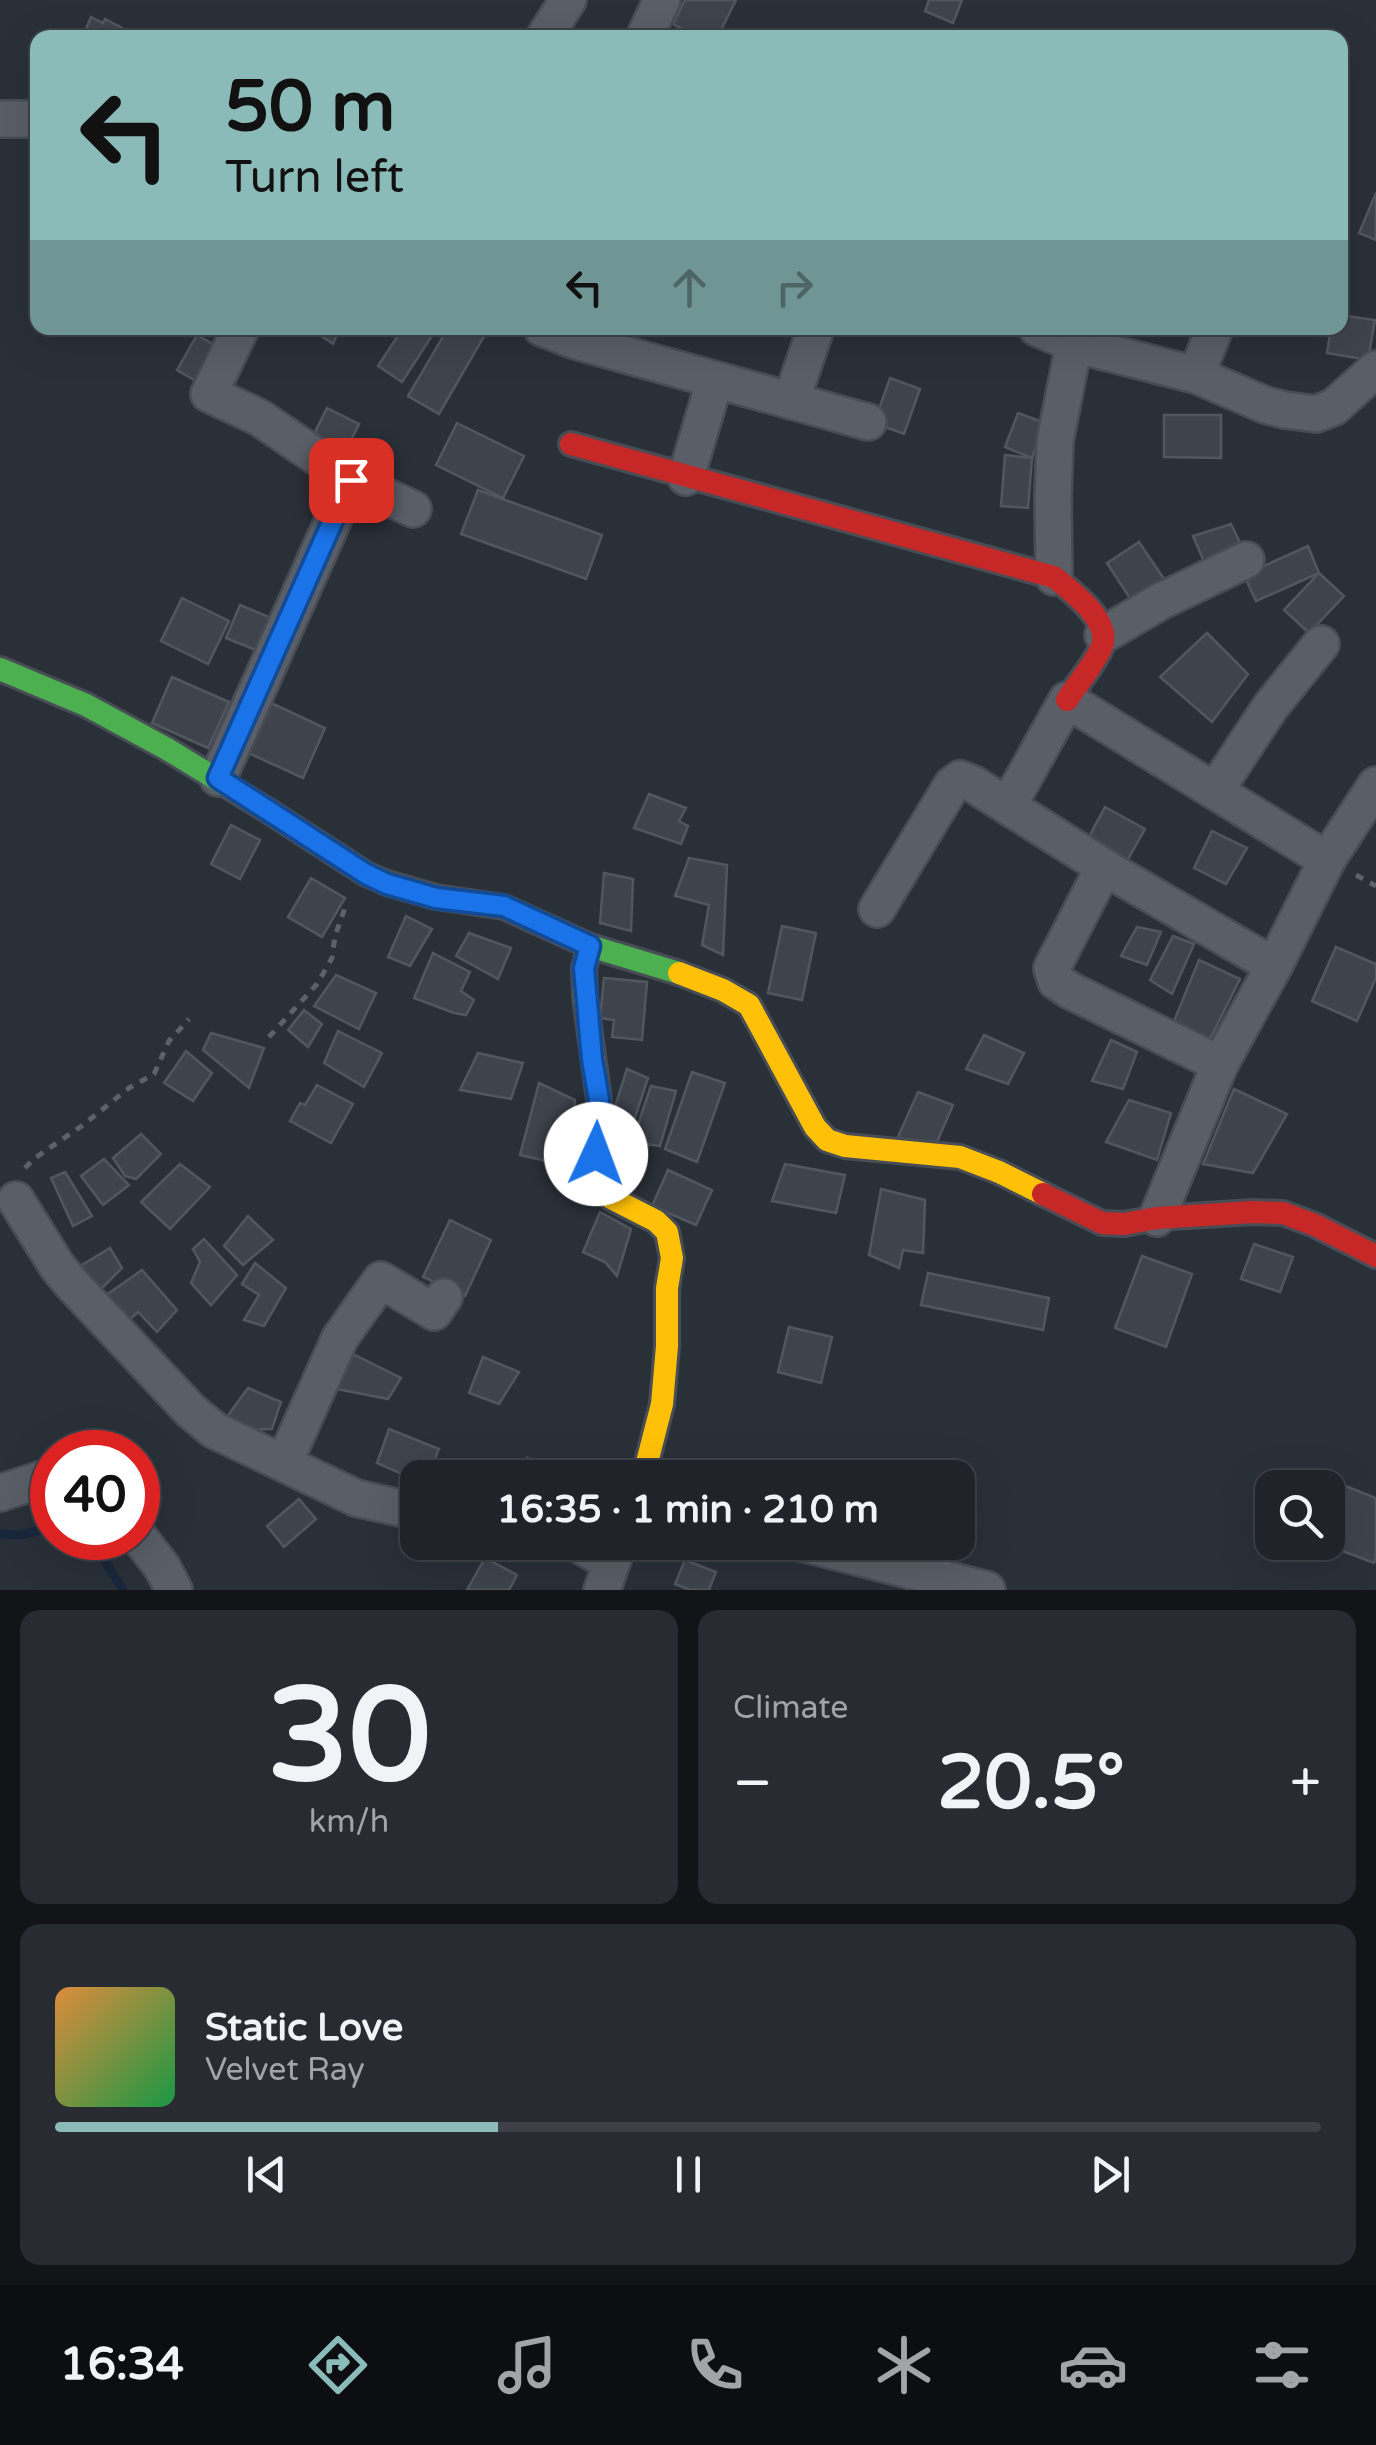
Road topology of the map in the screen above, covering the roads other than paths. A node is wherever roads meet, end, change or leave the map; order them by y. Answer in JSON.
{"nodes":[{"id":1,"x":568,"y":0,"type":"edge"},
{"id":2,"x":662,"y":0,"type":"edge"},
{"id":3,"x":549,"y":30,"type":"edge"},
{"id":4,"x":648,"y":30,"type":"edge"},
{"id":5,"x":0,"y":119,"type":"edge"},
{"id":6,"x":30,"y":119,"type":"edge"},
{"id":7,"x":238,"y":335,"type":"edge"},
{"id":8,"x":560,"y":335,"type":"edge"},
{"id":9,"x":814,"y":335,"type":"edge"},
{"id":10,"x":1053,"y":335,"type":"edge"},
{"id":11,"x":1212,"y":335,"type":"edge"},
{"id":12,"x":1074,"y":344,"type":"junction"},
{"id":13,"x":1376,"y":370,"type":"edge"},
{"id":14,"x":1196,"y":376,"type":"junction"},
{"id":15,"x":714,"y":380,"type":"junction"},
{"id":16,"x":791,"y":401,"type":"junction"},
{"id":17,"x":868,"y":422,"type":"dead end"},
{"id":18,"x":570,"y":444,"type":"dead end"},
{"id":19,"x":686,"y":477,"type":"junction"},
{"id":20,"x":351,"y":480,"type":"junction"},
{"id":21,"x":413,"y":509,"type":"dead end"},
{"id":22,"x":1246,"y":560,"type":"dead end"},
{"id":23,"x":1054,"y":577,"type":"junction"},
{"id":24,"x":1103,"y":635,"type":"junction"},
{"id":25,"x":1320,"y":644,"type":"dead end"},
{"id":26,"x":0,"y":668,"type":"edge"},
{"id":27,"x":1067,"y":700,"type":"junction"},
{"id":28,"x":218,"y":778,"type":"junction"},
{"id":29,"x":1376,"y":784,"type":"edge"},
{"id":30,"x":1214,"y":792,"type":"junction"},
{"id":31,"x":1008,"y":806,"type":"junction"},
{"id":32,"x":1327,"y":860,"type":"junction"},
{"id":33,"x":1104,"y":867,"type":"junction"},
{"id":34,"x":877,"y":910,"type":"dead end"},
{"id":35,"x":590,"y":946,"type":"junction"},
{"id":36,"x":1274,"y":966,"type":"junction"},
{"id":37,"x":1220,"y":1064,"type":"junction"},
{"id":38,"x":16,"y":1200,"type":"road end"},
{"id":39,"x":1156,"y":1218,"type":"junction"},
{"id":40,"x":1376,"y":1256,"type":"edge"},
{"id":41,"x":444,"y":1298,"type":"dead end"},
{"id":42,"x":647,"y":1460,"type":"edge"},
{"id":43,"x":284,"y":1463,"type":"junction"},
{"id":44,"x":30,"y":1483,"type":"edge"},
{"id":45,"x":0,"y":1492,"type":"edge"},
{"id":46,"x":400,"y":1508,"type":"edge"},
{"id":47,"x":156,"y":1560,"type":"edge"},
{"id":48,"x":870,"y":1560,"type":"edge"},
{"id":49,"x":174,"y":1590,"type":"edge"},
{"id":50,"x":987,"y":1590,"type":"edge"}],
"edges":[{"from":1,"to":3,"type":"street"},
{"from":2,"to":4,"type":"street"},
{"from":5,"to":6,"type":"street"},
{"from":7,"to":20,"type":"street"},
{"from":8,"to":15,"type":"street"},
{"from":9,"to":16,"type":"street"},
{"from":10,"to":12,"type":"street"},
{"from":11,"to":14,"type":"street"},
{"from":12,"to":14,"type":"street"},
{"from":12,"to":23,"type":"street"},
{"from":13,"to":14,"type":"street"},
{"from":15,"to":16,"type":"street"},
{"from":15,"to":19,"type":"street"},
{"from":16,"to":17,"type":"street"},
{"from":18,"to":19,"type":"street"},
{"from":19,"to":23,"type":"street"},
{"from":20,"to":21,"type":"street"},
{"from":20,"to":28,"type":"street"},
{"from":22,"to":24,"type":"street"},
{"from":23,"to":24,"type":"street"},
{"from":24,"to":27,"type":"street"},
{"from":25,"to":30,"type":"street"},
{"from":26,"to":28,"type":"street"},
{"from":27,"to":30,"type":"street"},
{"from":27,"to":31,"type":"street"},
{"from":28,"to":35,"type":"street"},
{"from":29,"to":32,"type":"street"},
{"from":30,"to":32,"type":"street"},
{"from":31,"to":33,"type":"street"},
{"from":31,"to":34,"type":"street"},
{"from":32,"to":36,"type":"street"},
{"from":33,"to":36,"type":"street"},
{"from":33,"to":37,"type":"street"},
{"from":35,"to":39,"type":"street"},
{"from":35,"to":42,"type":"street"},
{"from":36,"to":37,"type":"street"},
{"from":37,"to":39,"type":"street"},
{"from":38,"to":43,"type":"street"},
{"from":39,"to":40,"type":"street"},
{"from":41,"to":43,"type":"street"},
{"from":43,"to":46,"type":"street"},
{"from":44,"to":45,"type":"street"},
{"from":47,"to":49,"type":"street"},
{"from":48,"to":50,"type":"street"}]}
